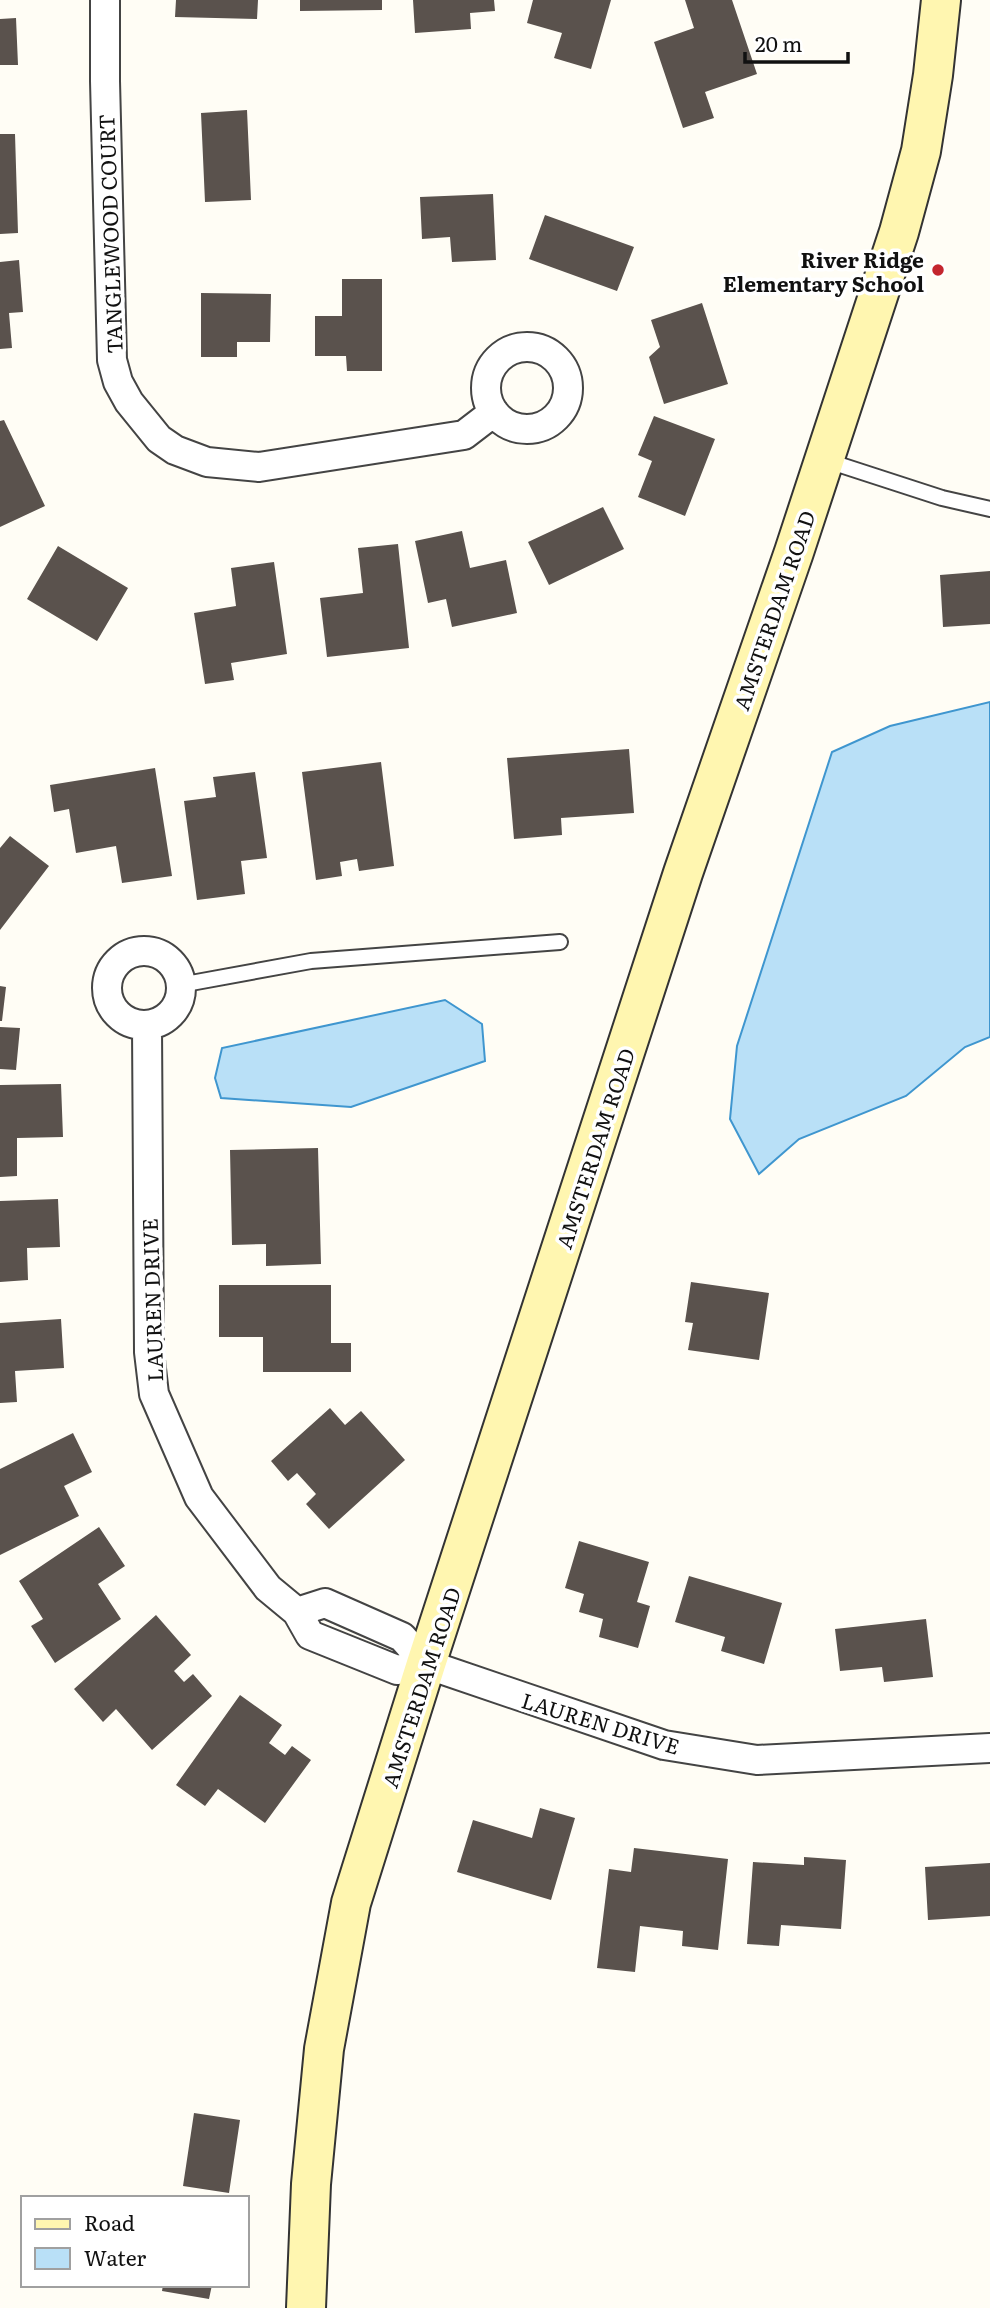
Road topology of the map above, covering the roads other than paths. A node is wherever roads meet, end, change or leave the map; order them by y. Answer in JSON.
{"nodes":[{"id":1,"x":105,"y":0,"type":"edge"},
{"id":2,"x":941,"y":0,"type":"edge"},
{"id":3,"x":494,"y":412,"type":"dead end"},
{"id":4,"x":823,"y":460,"type":"junction"},
{"id":5,"x":990,"y":509,"type":"edge"},
{"id":6,"x":559,"y":942,"type":"dead end"},
{"id":7,"x":180,"y":985,"type":"junction"},
{"id":8,"x":147,"y":1026,"type":"junction"},
{"id":9,"x":426,"y":1664,"type":"junction"},
{"id":10,"x":990,"y":1748,"type":"edge"},
{"id":11,"x":306,"y":2308,"type":"edge"}],
"edges":[{"from":1,"to":3,"type":"street","name":"TANGLEWOOD COURT"},
{"from":2,"to":4,"type":"main road","name":"AMSTERDAM ROAD"},
{"from":4,"to":5,"type":"lane"},
{"from":4,"to":9,"type":"main road","name":"AMSTERDAM ROAD"},
{"from":6,"to":7,"type":"lane"},
{"from":7,"to":8,"type":"street"},
{"from":7,"to":8,"type":"street"},
{"from":8,"to":9,"type":"street","name":"LAUREN DRIVE"},
{"from":9,"to":10,"type":"street","name":"LAUREN DRIVE"},
{"from":9,"to":11,"type":"main road","name":"AMSTERDAM ROAD"}]}
